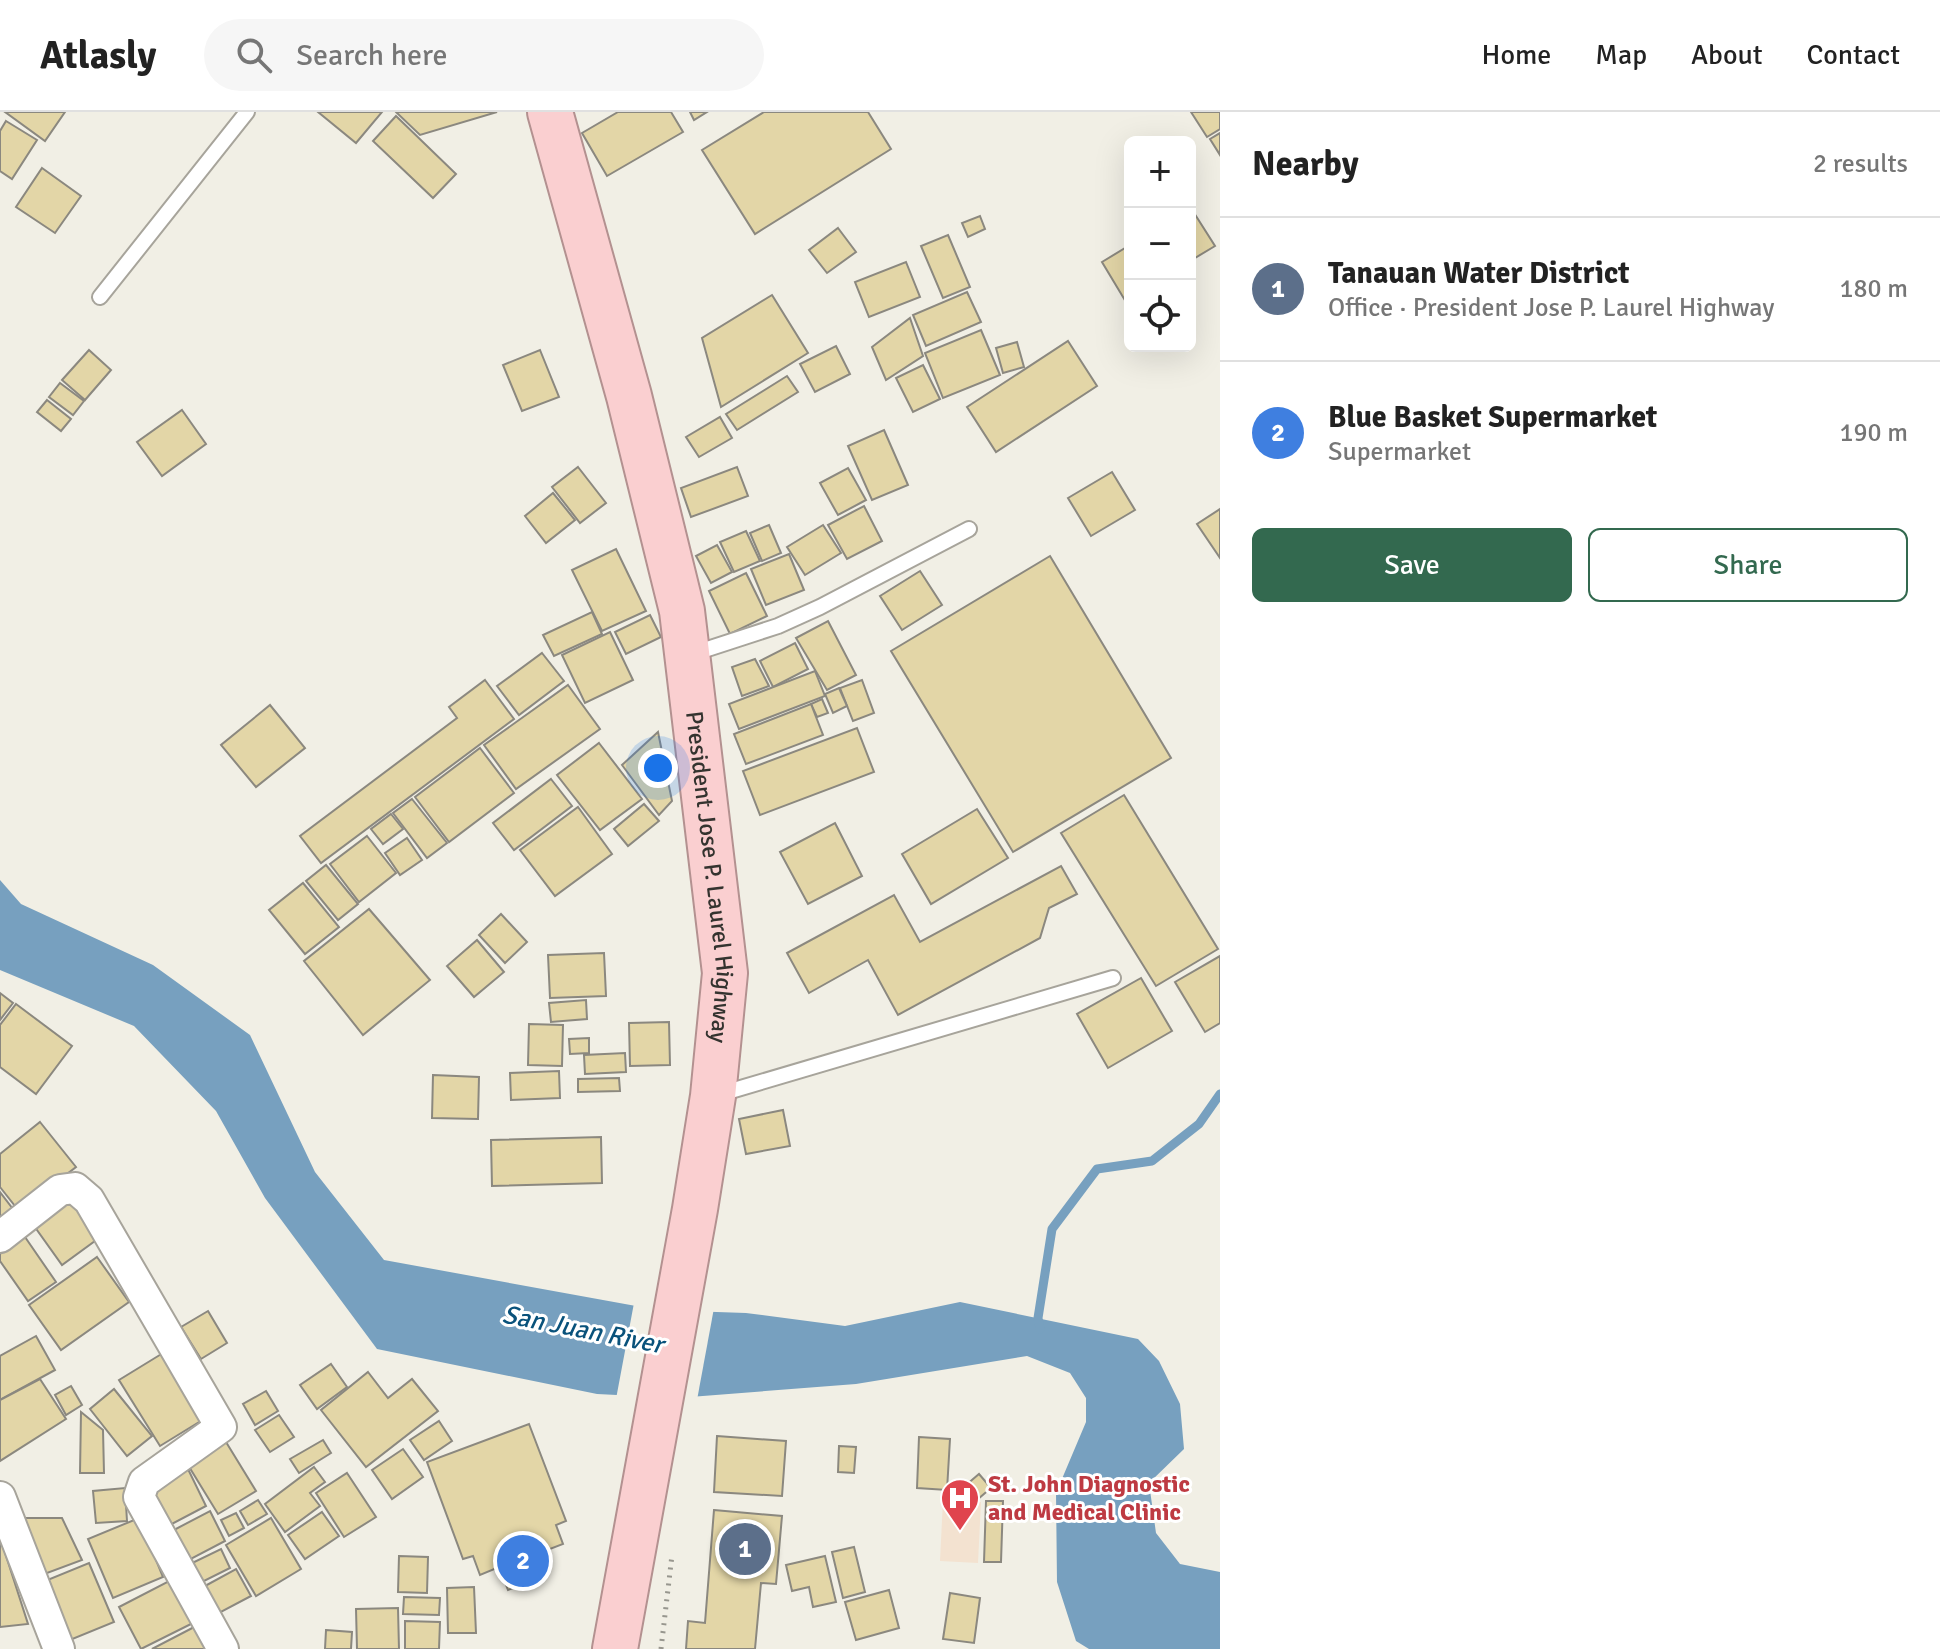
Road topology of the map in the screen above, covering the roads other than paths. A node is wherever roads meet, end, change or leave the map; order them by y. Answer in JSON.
{"nodes":[{"id":1,"x":247,"y":112,"type":"edge"},
{"id":2,"x":550,"y":112,"type":"edge"},
{"id":3,"x":100,"y":297,"type":"dead end"},
{"id":4,"x":969,"y":529,"type":"dead end"},
{"id":5,"x":688,"y":655,"type":"junction"},
{"id":6,"x":1113,"y":978,"type":"dead end"},
{"id":7,"x":713,"y":1096,"type":"junction"},
{"id":8,"x":0,"y":1237,"type":"edge"},
{"id":9,"x":0,"y":1497,"type":"edge"},
{"id":10,"x":59,"y":1649,"type":"edge"},
{"id":11,"x":223,"y":1649,"type":"edge"},
{"id":12,"x":615,"y":1649,"type":"edge"}],
"edges":[{"from":1,"to":3,"type":"lane"},
{"from":2,"to":5,"type":"highway","name":"President Jose P. Laurel Highway"},
{"from":4,"to":5,"type":"lane"},
{"from":5,"to":7,"type":"highway","name":"President Jose P. Laurel Highway"},
{"from":6,"to":7,"type":"lane"},
{"from":7,"to":12,"type":"highway","name":"President Jose P. Laurel Highway"},
{"from":8,"to":11,"type":"street"},
{"from":9,"to":10,"type":"street"}]}
